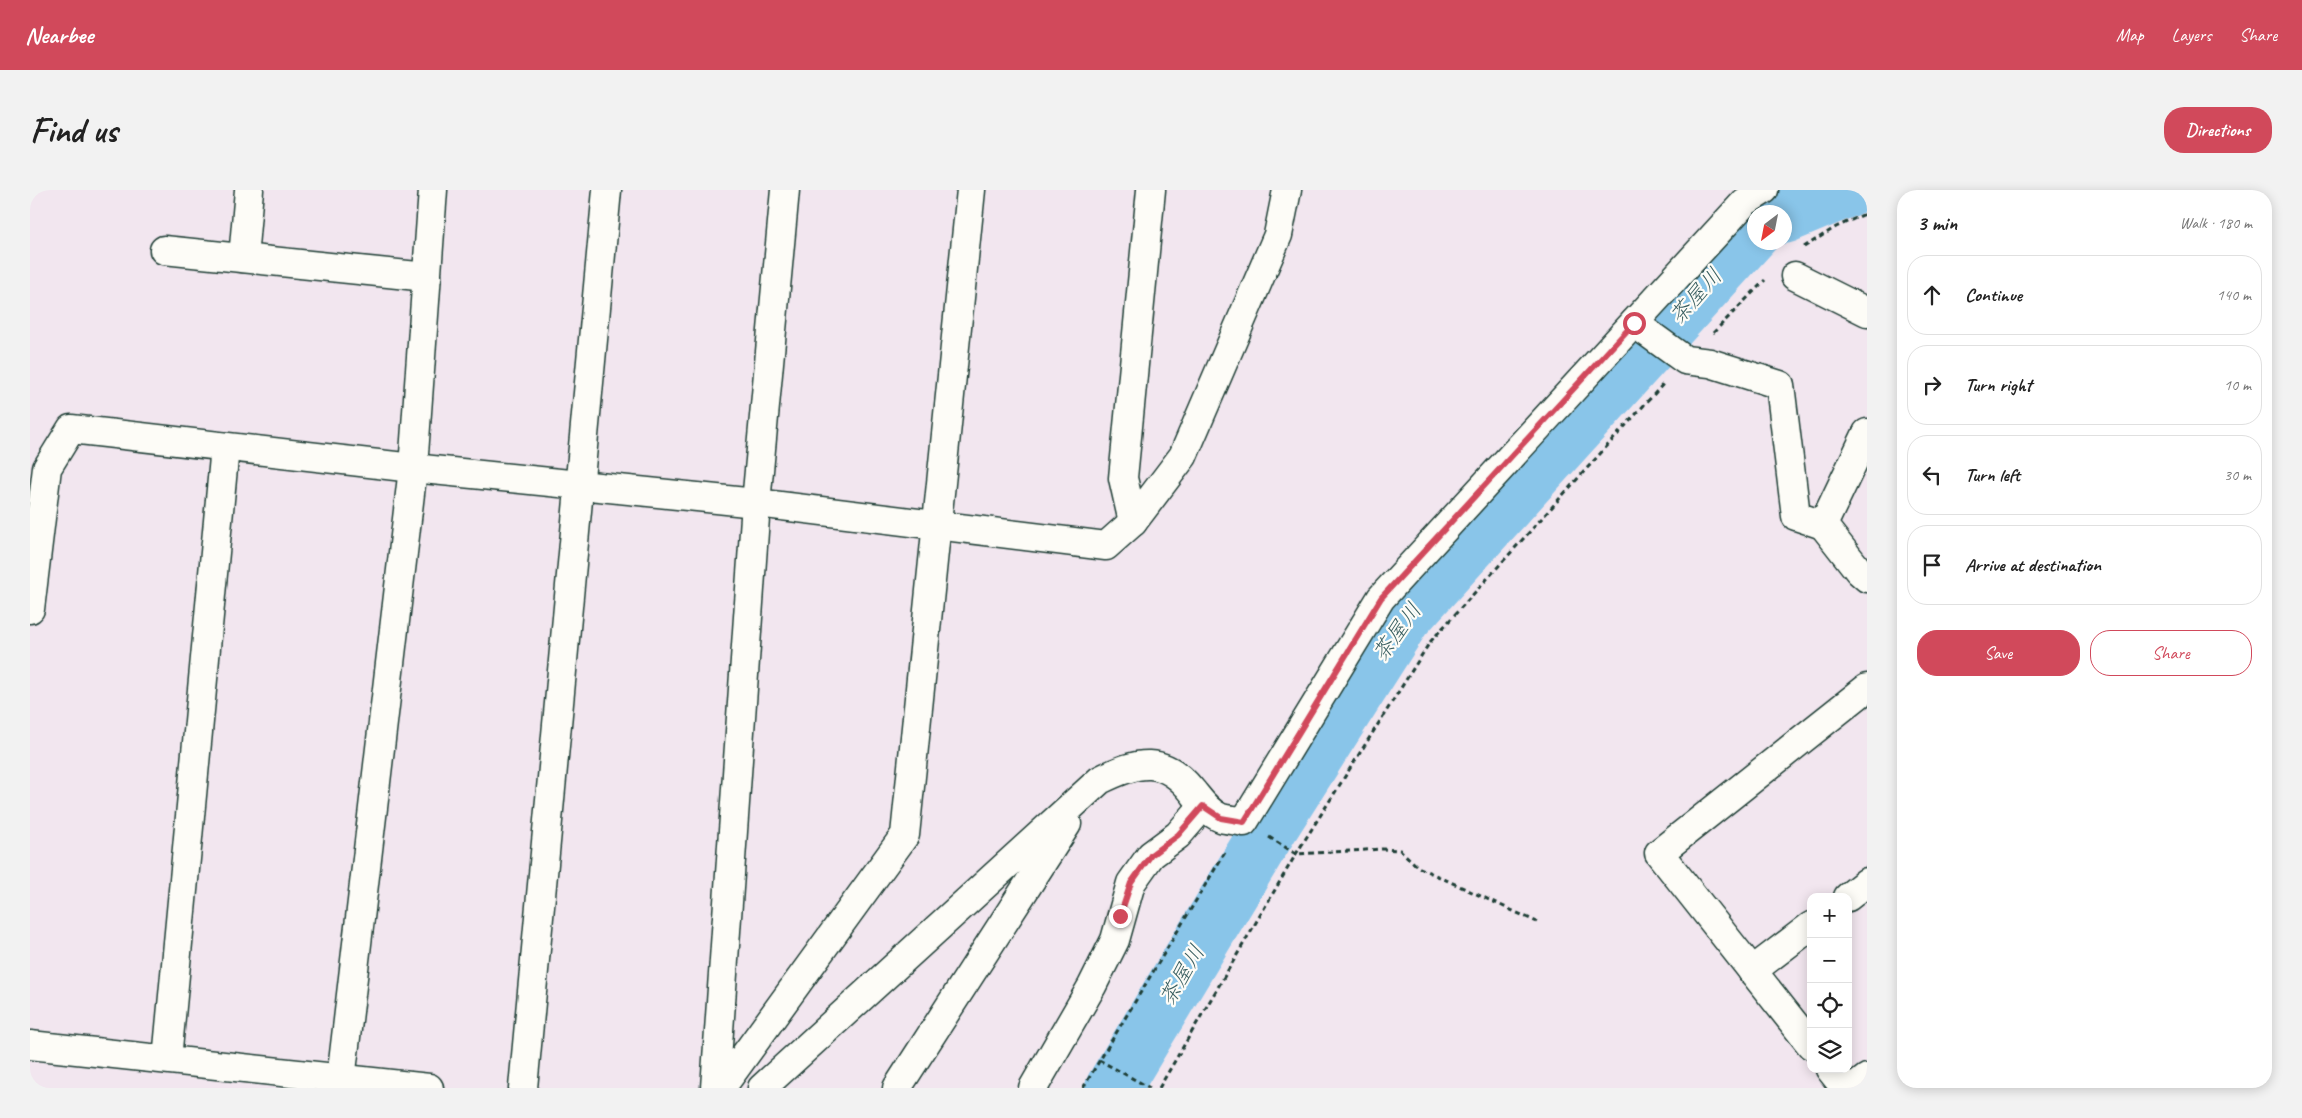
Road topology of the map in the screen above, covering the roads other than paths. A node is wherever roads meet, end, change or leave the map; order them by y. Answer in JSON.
{"nodes":[{"id":1,"x":249,"y":190,"type":"edge"},
{"id":2,"x":433,"y":190,"type":"edge"},
{"id":3,"x":607,"y":190,"type":"edge"},
{"id":4,"x":785,"y":190,"type":"edge"},
{"id":5,"x":971,"y":190,"type":"edge"},
{"id":6,"x":1151,"y":190,"type":"edge"},
{"id":7,"x":1287,"y":190,"type":"edge"},
{"id":8,"x":1764,"y":190,"type":"edge"},
{"id":9,"x":1737,"y":202,"type":"edge"},
{"id":10,"x":164,"y":250,"type":"dead end"},
{"id":11,"x":243,"y":258,"type":"junction"},
{"id":12,"x":1795,"y":276,"type":"dead end"},
{"id":13,"x":427,"y":277,"type":"junction"},
{"id":14,"x":1867,"y":312,"type":"edge"},
{"id":15,"x":1634,"y":323,"type":"junction"},
{"id":16,"x":1867,"y":433,"type":"edge"},
{"id":17,"x":225,"y":447,"type":"junction"},
{"id":18,"x":412,"y":468,"type":"junction"},
{"id":19,"x":581,"y":487,"type":"junction"},
{"id":20,"x":756,"y":503,"type":"junction"},
{"id":21,"x":1132,"y":522,"type":"junction"},
{"id":22,"x":936,"y":525,"type":"junction"},
{"id":23,"x":1823,"y":525,"type":"junction"},
{"id":24,"x":1867,"y":578,"type":"edge"},
{"id":25,"x":30,"y":609,"type":"edge"},
{"id":26,"x":1867,"y":688,"type":"edge"},
{"id":27,"x":1087,"y":794,"type":"junction"},
{"id":28,"x":1203,"y":806,"type":"junction"},
{"id":29,"x":1867,"y":882,"type":"edge"},
{"id":30,"x":1852,"y":894,"type":"edge"},
{"id":31,"x":1807,"y":929,"type":"edge"},
{"id":32,"x":1752,"y":971,"type":"junction"},
{"id":33,"x":1807,"y":1040,"type":"edge"},
{"id":34,"x":30,"y":1045,"type":"edge"},
{"id":35,"x":167,"y":1059,"type":"junction"},
{"id":36,"x":1833,"y":1073,"type":"edge"},
{"id":37,"x":1867,"y":1078,"type":"edge"},
{"id":38,"x":341,"y":1083,"type":"edge"},
{"id":39,"x":429,"y":1088,"type":"edge"},
{"id":40,"x":523,"y":1088,"type":"edge"},
{"id":41,"x":714,"y":1088,"type":"edge"},
{"id":42,"x":721,"y":1088,"type":"edge"},
{"id":43,"x":762,"y":1088,"type":"edge"},
{"id":44,"x":897,"y":1088,"type":"edge"},
{"id":45,"x":1033,"y":1088,"type":"edge"},
{"id":46,"x":1845,"y":1088,"type":"edge"},
{"id":47,"x":1854,"y":1088,"type":"edge"}],
"edges":[{"from":1,"to":11,"type":"street"},
{"from":2,"to":13,"type":"street"},
{"from":3,"to":19,"type":"street"},
{"from":4,"to":20,"type":"street"},
{"from":5,"to":22,"type":"street"},
{"from":6,"to":21,"type":"street"},
{"from":7,"to":21,"type":"street"},
{"from":8,"to":9,"type":"street"},
{"from":9,"to":15,"type":"street"},
{"from":10,"to":11,"type":"street"},
{"from":11,"to":13,"type":"street"},
{"from":12,"to":14,"type":"street"},
{"from":13,"to":18,"type":"street"},
{"from":15,"to":23,"type":"street"},
{"from":15,"to":28,"type":"street"},
{"from":16,"to":23,"type":"street"},
{"from":17,"to":18,"type":"street"},
{"from":17,"to":25,"type":"street"},
{"from":17,"to":35,"type":"street"},
{"from":18,"to":19,"type":"street"},
{"from":18,"to":38,"type":"street"},
{"from":19,"to":20,"type":"street"},
{"from":19,"to":40,"type":"street"},
{"from":20,"to":22,"type":"street"},
{"from":20,"to":41,"type":"street"},
{"from":21,"to":22,"type":"street"},
{"from":22,"to":42,"type":"street"},
{"from":23,"to":24,"type":"street"},
{"from":26,"to":32,"type":"street"},
{"from":27,"to":28,"type":"street"},
{"from":27,"to":43,"type":"street"},
{"from":27,"to":44,"type":"street"},
{"from":28,"to":45,"type":"street"},
{"from":29,"to":30,"type":"street"},
{"from":31,"to":32,"type":"street"},
{"from":32,"to":33,"type":"street"},
{"from":34,"to":35,"type":"street"},
{"from":35,"to":38,"type":"street"},
{"from":36,"to":46,"type":"street"},
{"from":37,"to":47,"type":"street"},
{"from":38,"to":39,"type":"street"}]}
